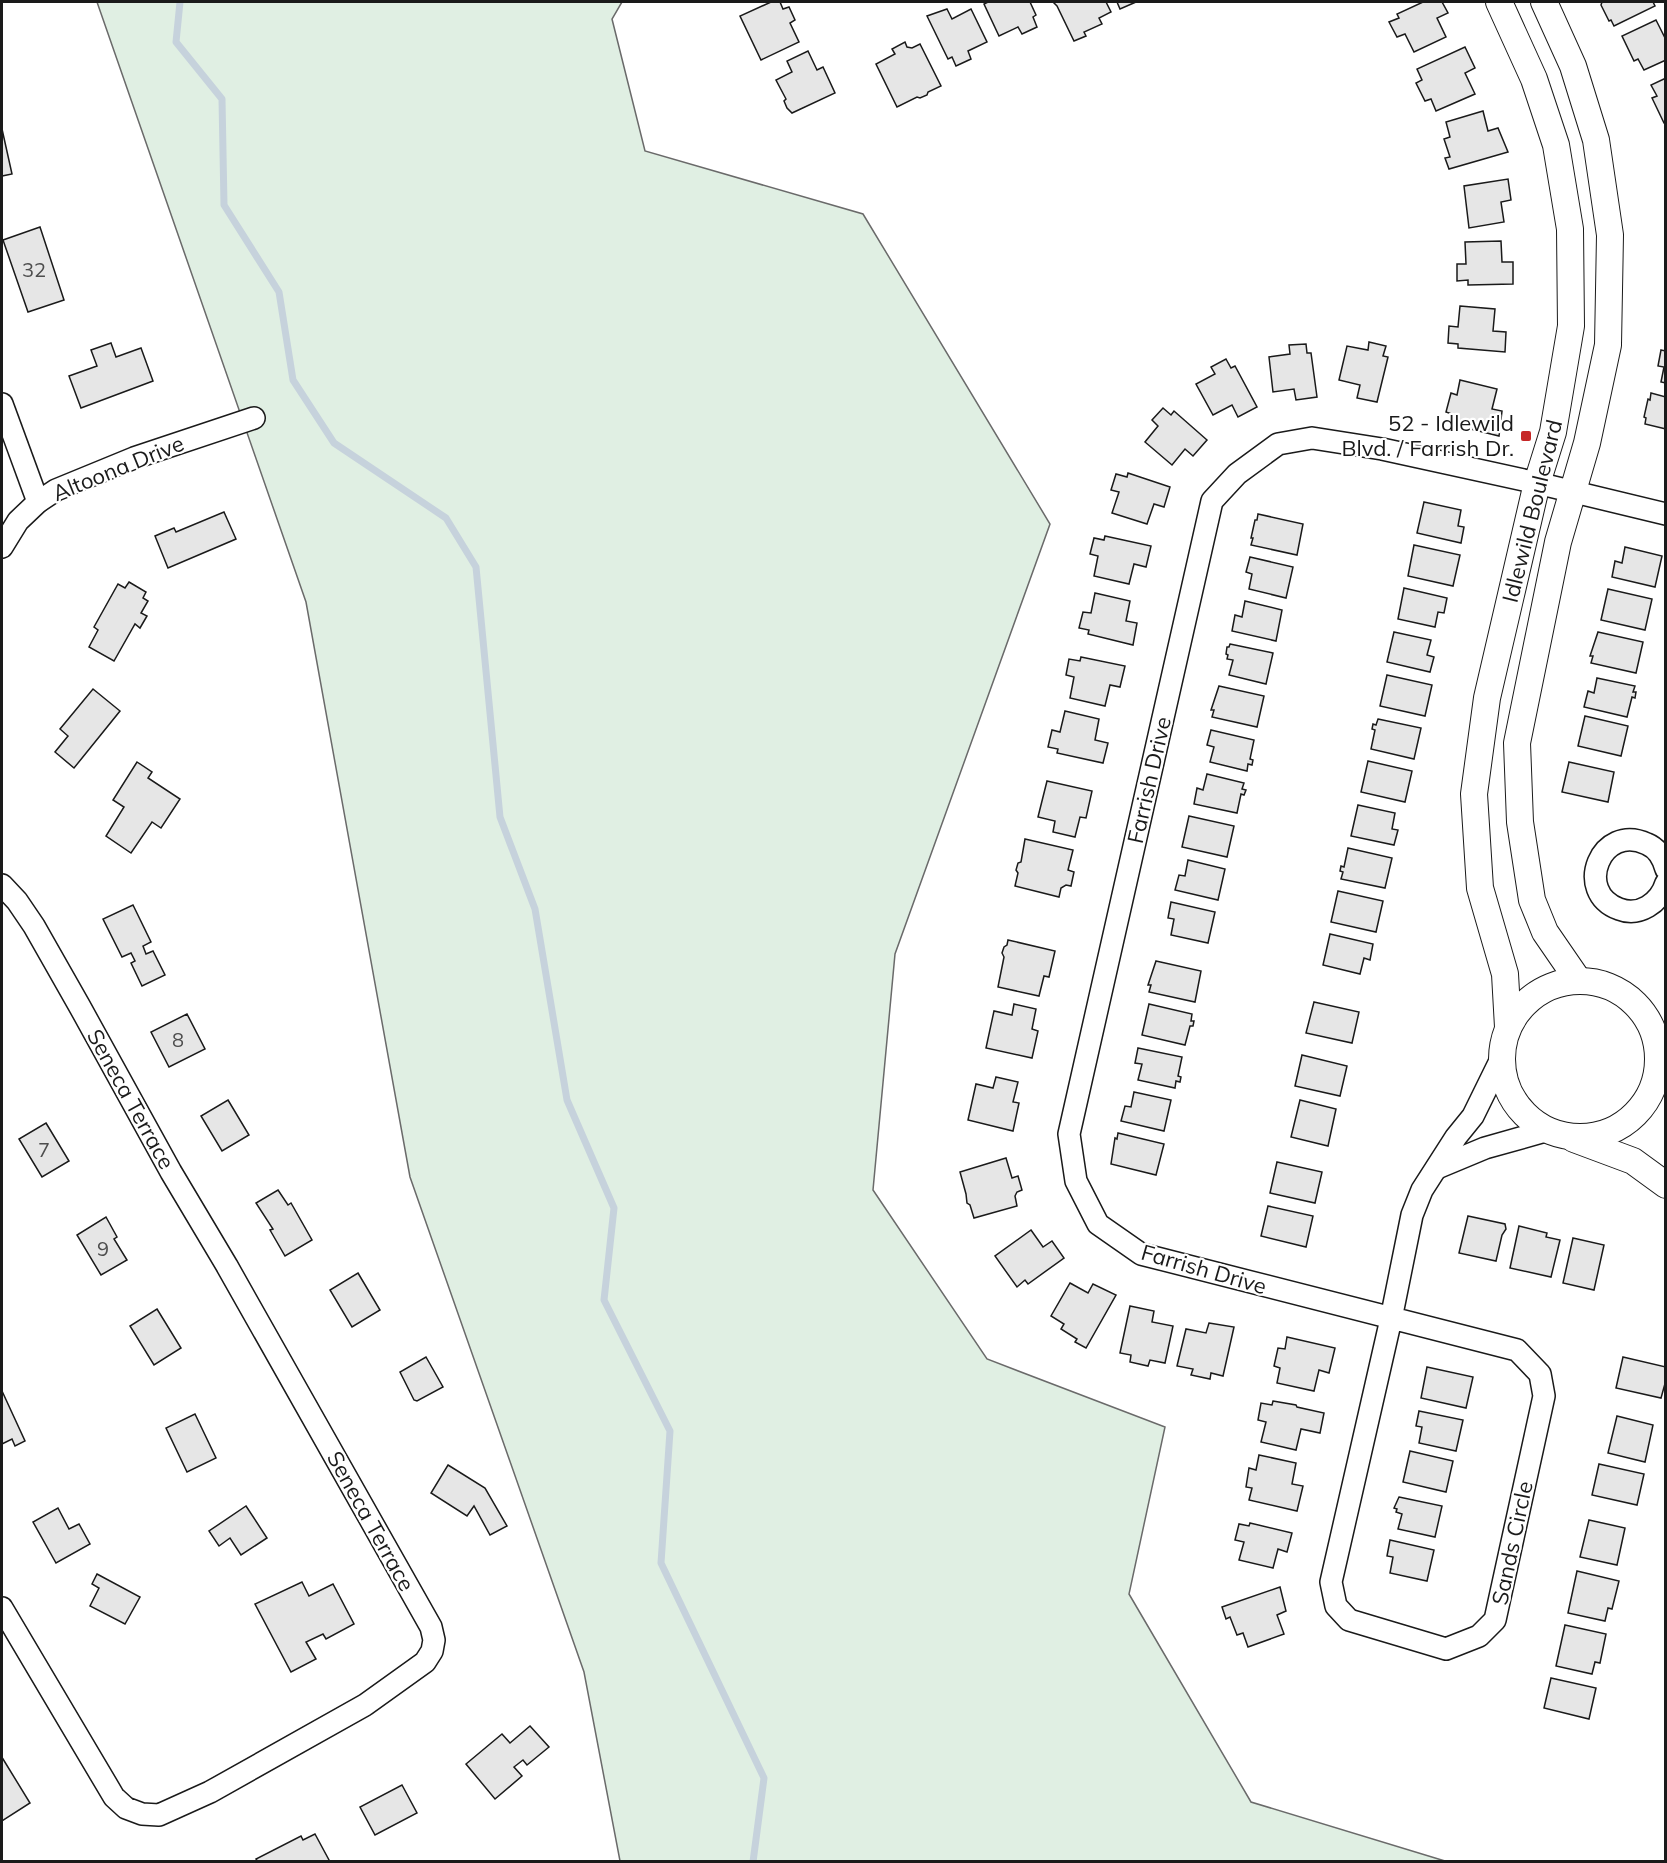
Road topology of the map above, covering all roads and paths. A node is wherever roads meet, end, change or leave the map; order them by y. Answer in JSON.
{"nodes":[{"id":1,"x":1499,"y":2,"type":"edge"},
{"id":2,"x":1544,"y":2,"type":"edge"},
{"id":3,"x":2,"y":404,"type":"edge"},
{"id":4,"x":254,"y":418,"type":"dead end"},
{"id":5,"x":1537,"y":483,"type":"junction"},
{"id":6,"x":1574,"y":492,"type":"junction"},
{"id":7,"x":38,"y":502,"type":"junction"},
{"id":8,"x":1665,"y":514,"type":"edge"},
{"id":9,"x":2,"y":547,"type":"edge"},
{"id":10,"x":1663,"y":855,"type":"edge"},
{"id":11,"x":1665,"y":883,"type":"edge"},
{"id":12,"x":2,"y":885,"type":"edge"},
{"id":13,"x":1578,"y":980,"type":"junction"},
{"id":14,"x":1508,"y":1027,"type":"junction"},
{"id":15,"x":1658,"y":1053,"type":"junction"},
{"id":16,"x":1502,"y":1059,"type":"junction"},
{"id":17,"x":1665,"y":1087,"type":"edge"},
{"id":18,"x":1556,"y":1132,"type":"junction"},
{"id":19,"x":1437,"y":1168,"type":"junction"},
{"id":20,"x":1665,"y":1185,"type":"edge"},
{"id":21,"x":1391,"y":1319,"type":"junction"},
{"id":22,"x":2,"y":1608,"type":"edge"}],
"edges":[{"from":1,"to":5,"type":"street","name":"Idlewild Boulevard"},
{"from":2,"to":6,"type":"street","name":"Idlewild Boulevard"},
{"from":3,"to":7,"type":"street"},
{"from":4,"to":7,"type":"street","name":"Altoona Drive"},
{"from":5,"to":6,"type":"street","name":"Farrish Drive"},
{"from":5,"to":14,"type":"street","name":"Idlewild Boulevard"},
{"from":5,"to":21,"type":"street","name":"Farrish Drive"},
{"from":6,"to":8,"type":"street","name":"Farrish Drive"},
{"from":6,"to":13,"type":"street","name":"Idlewild Boulevard"},
{"from":7,"to":9,"type":"street","name":"Altoona Drive"},
{"from":10,"to":11,"type":"street"},
{"from":12,"to":22,"type":"street","name":"Seneca Terrace"},
{"from":13,"to":14,"type":"street"},
{"from":13,"to":15,"type":"street"},
{"from":14,"to":16,"type":"street"},
{"from":15,"to":17,"type":"street"},
{"from":15,"to":18,"type":"street"},
{"from":16,"to":18,"type":"street"},
{"from":16,"to":19,"type":"street","name":"Sands Circle"},
{"from":18,"to":19,"type":"street"},
{"from":18,"to":20,"type":"street"},
{"from":19,"to":21,"type":"street","name":"Sands Circle"},
{"from":21,"to":21,"type":"street","name":"Sands Circle"}]}
